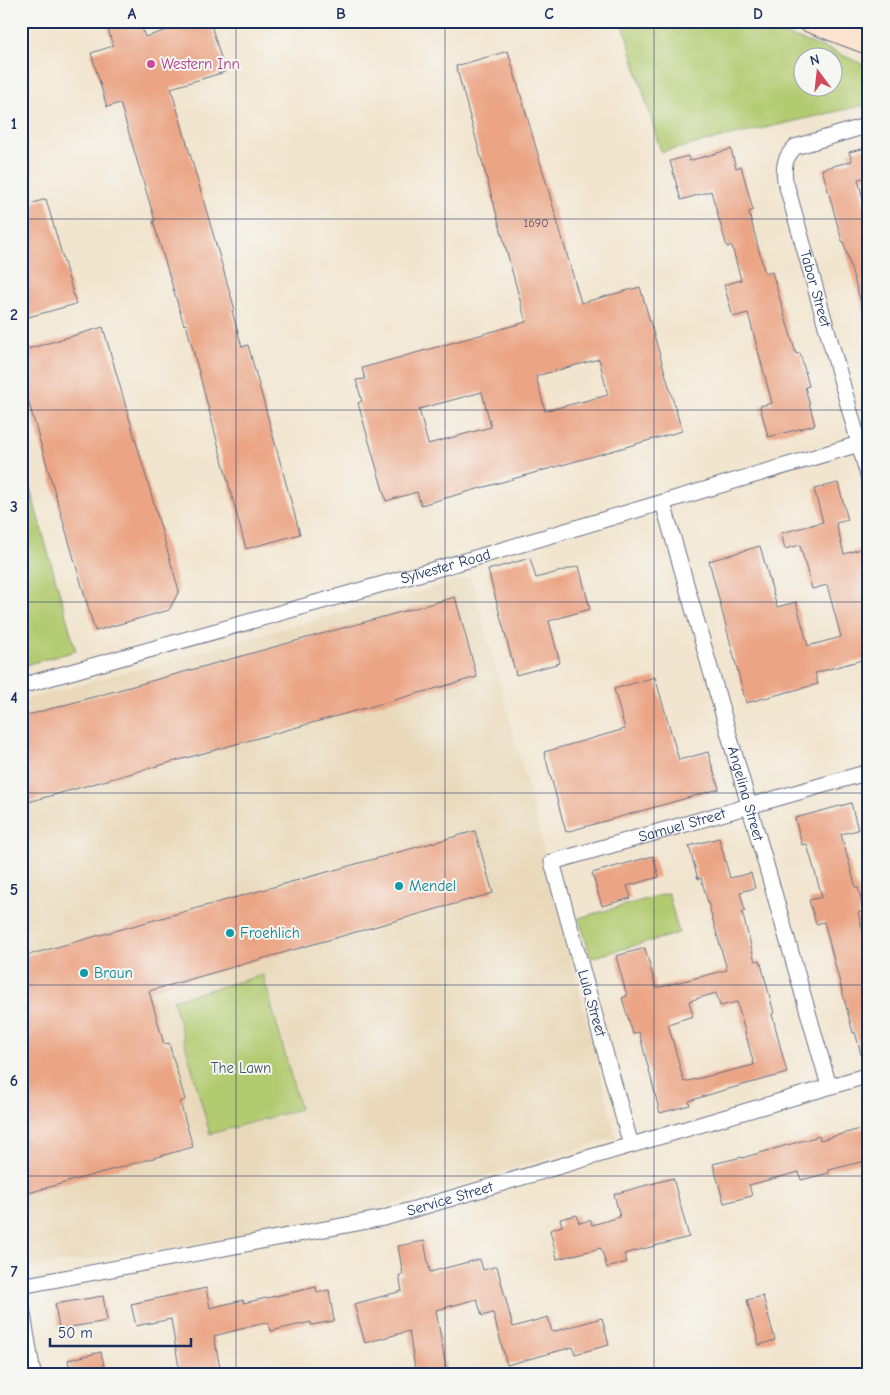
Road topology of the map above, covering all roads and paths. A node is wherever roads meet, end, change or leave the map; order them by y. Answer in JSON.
{"nodes":[{"id":1,"x":808,"y":21,"type":"edge"},
{"id":2,"x":869,"y":44,"type":"edge"},
{"id":3,"x":869,"y":125,"type":"edge"},
{"id":4,"x":864,"y":442,"type":"edge"},
{"id":5,"x":869,"y":479,"type":"edge"},
{"id":6,"x":663,"y":503,"type":"junction"},
{"id":7,"x":21,"y":686,"type":"edge"},
{"id":8,"x":869,"y":772,"type":"edge"},
{"id":9,"x":749,"y":805,"type":"junction"},
{"id":10,"x":552,"y":862,"type":"joint"},
{"id":11,"x":869,"y":1075,"type":"edge"},
{"id":12,"x":830,"y":1086,"type":"junction"},
{"id":13,"x":631,"y":1145,"type":"junction"},
{"id":14,"x":21,"y":1286,"type":"edge"},
{"id":15,"x":21,"y":1302,"type":"edge"},
{"id":16,"x":33,"y":1374,"type":"edge"}],
"edges":[{"from":1,"to":2,"type":"main road"},
{"from":3,"to":4,"type":"street","name":"Tabor Street"},
{"from":4,"to":5,"type":"street","name":"Tabor Street"},
{"from":4,"to":6,"type":"street","name":"Sylvester Road"},
{"from":6,"to":7,"type":"street","name":"Sylvester Road"},
{"from":6,"to":9,"type":"street","name":"Angelina Street"},
{"from":8,"to":9,"type":"street","name":"Samuel Street"},
{"from":9,"to":10,"type":"street","name":"Samuel Street"},
{"from":9,"to":12,"type":"street","name":"Angelina Street"},
{"from":10,"to":13,"type":"street","name":"Lula Street"},
{"from":11,"to":12,"type":"street","name":"Service Street"},
{"from":12,"to":13,"type":"street","name":"Service Street"},
{"from":13,"to":14,"type":"street","name":"Service Street"},
{"from":15,"to":16,"type":"street"}]}
